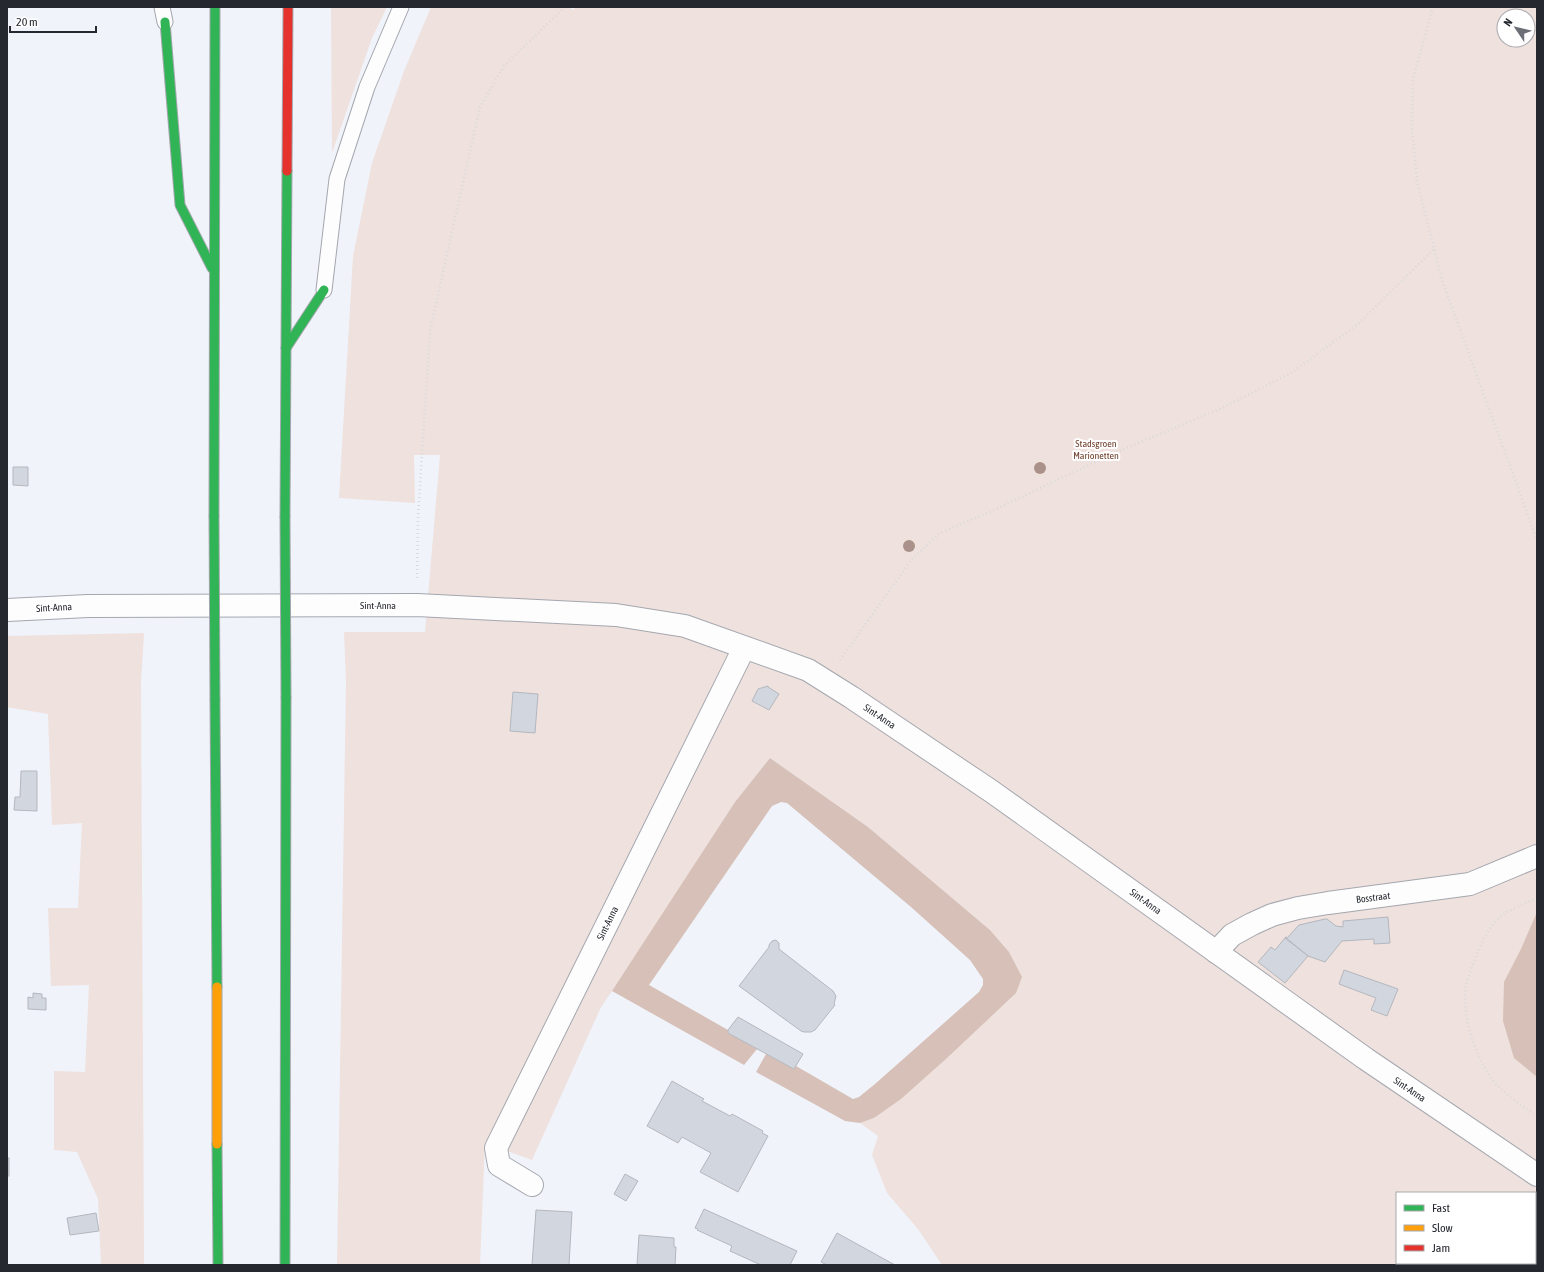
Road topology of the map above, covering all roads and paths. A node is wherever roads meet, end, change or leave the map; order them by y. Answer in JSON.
{"nodes":[{"id":1,"x":162,"y":7,"type":"edge"},
{"id":2,"x":215,"y":7,"type":"edge"},
{"id":3,"x":288,"y":7,"type":"edge"},
{"id":4,"x":401,"y":7,"type":"edge"},
{"id":5,"x":565,"y":7,"type":"edge"},
{"id":6,"x":1433,"y":7,"type":"edge"},
{"id":7,"x":165,"y":22,"type":"joint"},
{"id":8,"x":1434,"y":249,"type":"junction"},
{"id":9,"x":214,"y":273,"type":"junction"},
{"id":10,"x":324,"y":290,"type":"joint"},
{"id":11,"x":286,"y":348,"type":"junction"},
{"id":12,"x":1537,"y":540,"type":"edge"},
{"id":13,"x":417,"y":605,"type":"junction"},
{"id":14,"x":7,"y":610,"type":"edge"},
{"id":15,"x":744,"y":648,"type":"junction"},
{"id":16,"x":825,"y":681,"type":"junction"},
{"id":17,"x":1537,"y":856,"type":"edge"},
{"id":18,"x":1537,"y":898,"type":"edge"},
{"id":19,"x":1216,"y":952,"type":"junction"},
{"id":20,"x":1537,"y":1116,"type":"edge"},
{"id":21,"x":1537,"y":1175,"type":"edge"},
{"id":22,"x":532,"y":1184,"type":"dead end"},
{"id":23,"x":218,"y":1265,"type":"edge"},
{"id":24,"x":285,"y":1265,"type":"edge"}],
"edges":[{"from":1,"to":7,"type":"lane"},
{"from":2,"to":9,"type":"highway"},
{"from":3,"to":11,"type":"highway"},
{"from":4,"to":10,"type":"lane"},
{"from":5,"to":13,"type":"path"},
{"from":6,"to":8,"type":"path"},
{"from":7,"to":9,"type":"highway"},
{"from":8,"to":12,"type":"path"},
{"from":8,"to":16,"type":"path"},
{"from":9,"to":23,"type":"highway","bridge":true},
{"from":10,"to":11,"type":"highway"},
{"from":11,"to":24,"type":"highway","bridge":true},
{"from":13,"to":14,"type":"street","name":"Sint-Anna"},
{"from":13,"to":15,"type":"street","name":"Sint-Anna"},
{"from":15,"to":16,"type":"street","name":"Sint-Anna"},
{"from":15,"to":22,"type":"street","name":"Sint-Anna"},
{"from":16,"to":19,"type":"street","name":"Sint-Anna"},
{"from":17,"to":19,"type":"street","name":"Bosstraat"},
{"from":18,"to":20,"type":"path"},
{"from":19,"to":21,"type":"street","name":"Sint-Anna"}]}
